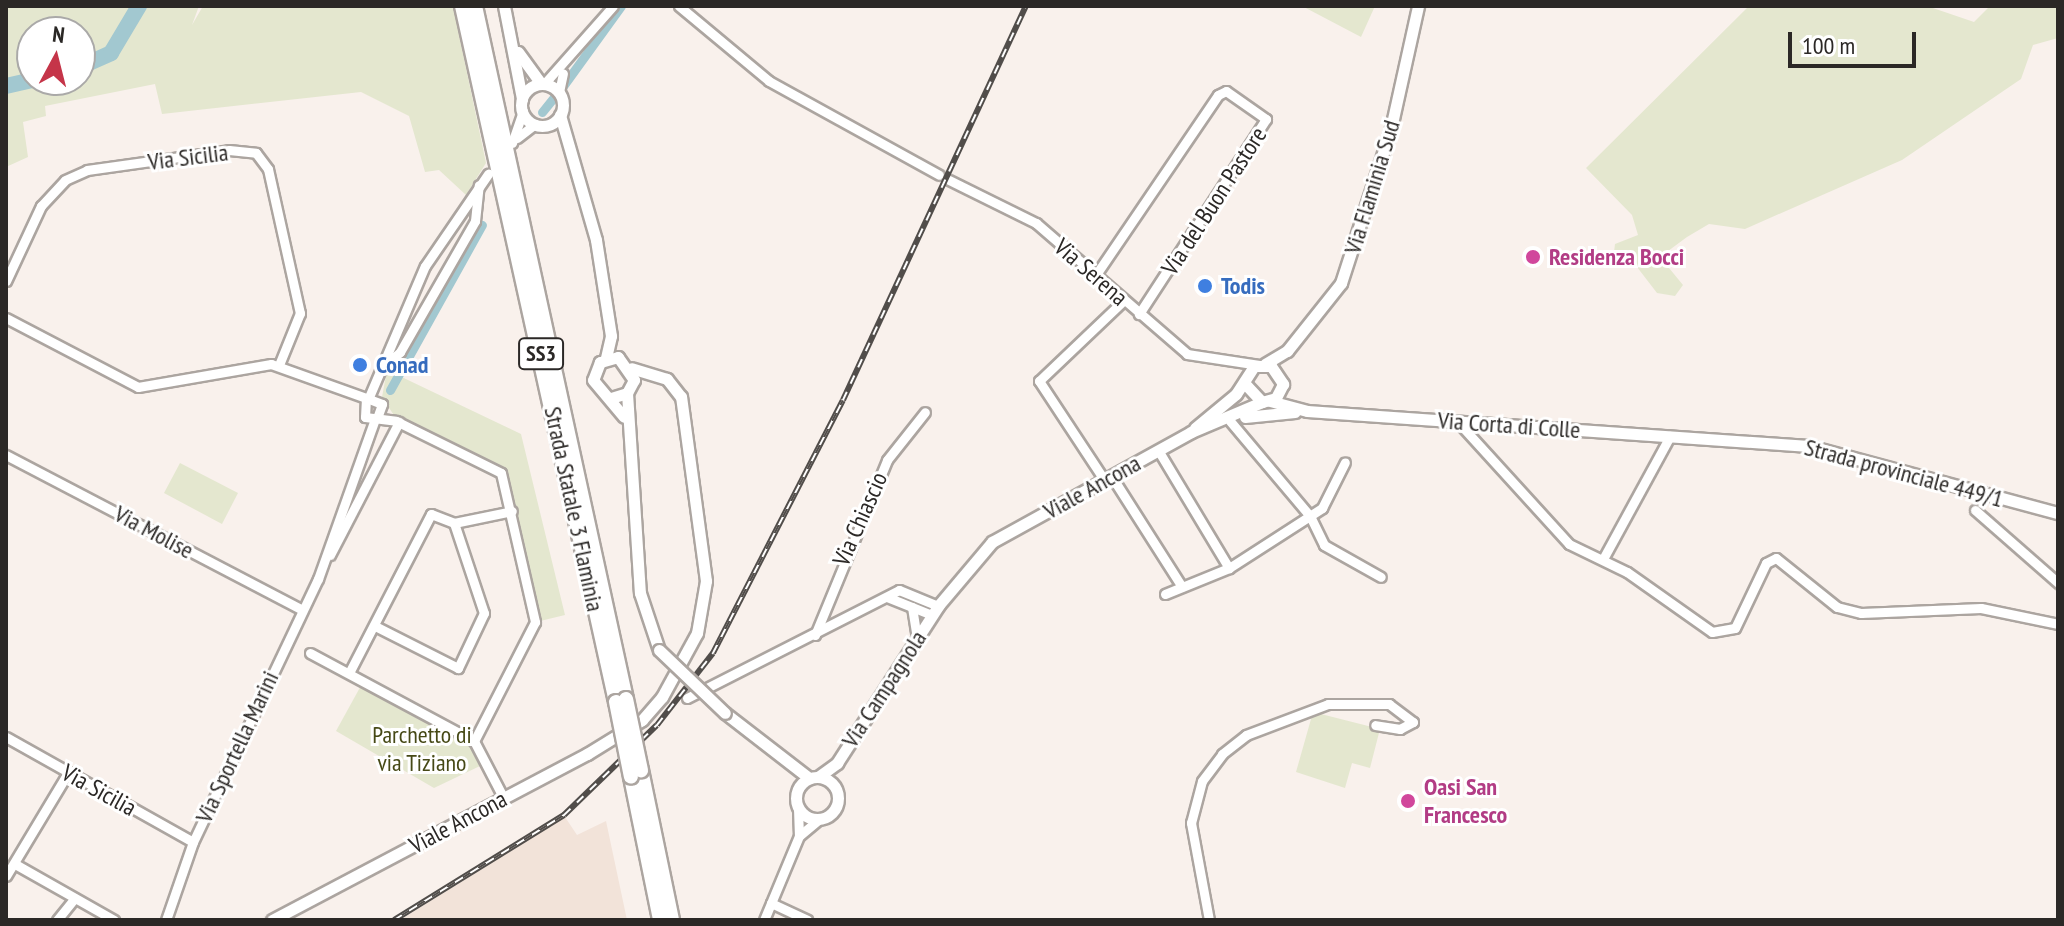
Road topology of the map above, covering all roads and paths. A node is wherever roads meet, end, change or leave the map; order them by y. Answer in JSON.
{"nodes":[{"id":1,"x":462,"y":6,"type":"edge"},
{"id":2,"x":475,"y":6,"type":"edge"},
{"id":3,"x":504,"y":6,"type":"edge"},
{"id":4,"x":613,"y":6,"type":"edge"},
{"id":5,"x":679,"y":6,"type":"edge"},
{"id":6,"x":1418,"y":6,"type":"edge"},
{"id":7,"x":513,"y":41,"type":"junction"},
{"id":8,"x":564,"y":70,"type":"junction"},
{"id":9,"x":543,"y":84,"type":"junction"},
{"id":10,"x":559,"y":92,"type":"junction"},
{"id":11,"x":522,"y":105,"type":"junction"},
{"id":12,"x":560,"y":115,"type":"junction"},
{"id":13,"x":538,"y":125,"type":"junction"},
{"id":14,"x":572,"y":152,"type":"junction"},
{"id":15,"x":488,"y":174,"type":"dead end"},
{"id":16,"x":939,"y":175,"type":"dead end"},
{"id":17,"x":949,"y":180,"type":"dead end"},
{"id":18,"x":479,"y":185,"type":"junction"},
{"id":19,"x":1095,"y":276,"type":"junction"},
{"id":20,"x":6,"y":281,"type":"edge"},
{"id":21,"x":1123,"y":301,"type":"junction"},
{"id":22,"x":1139,"y":314,"type":"junction"},
{"id":23,"x":6,"y":318,"type":"edge"},
{"id":24,"x":611,"y":336,"type":"junction"},
{"id":25,"x":1287,"y":351,"type":"junction"},
{"id":26,"x":606,"y":358,"type":"junction"},
{"id":27,"x":1230,"y":360,"type":"junction"},
{"id":28,"x":628,"y":363,"type":"junction"},
{"id":29,"x":385,"y":364,"type":"junction"},
{"id":30,"x":1262,"y":364,"type":"junction"},
{"id":31,"x":279,"y":365,"type":"junction"},
{"id":32,"x":1281,"y":374,"type":"junction"},
{"id":33,"x":652,"y":375,"type":"junction"},
{"id":34,"x":1245,"y":380,"type":"junction"},
{"id":35,"x":379,"y":381,"type":"junction"},
{"id":36,"x":1283,"y":388,"type":"junction"},
{"id":37,"x":629,"y":390,"type":"junction"},
{"id":38,"x":343,"y":393,"type":"junction"},
{"id":39,"x":368,"y":398,"type":"junction"},
{"id":40,"x":611,"y":398,"type":"junction"},
{"id":41,"x":1266,"y":402,"type":"junction"},
{"id":42,"x":381,"y":404,"type":"junction"},
{"id":43,"x":1215,"y":411,"type":"junction"},
{"id":44,"x":925,"y":412,"type":"dead end"},
{"id":45,"x":1312,"y":412,"type":"junction"},
{"id":46,"x":362,"y":413,"type":"junction"},
{"id":47,"x":376,"y":418,"type":"junction"},
{"id":48,"x":624,"y":418,"type":"junction"},
{"id":49,"x":1229,"y":421,"type":"junction"},
{"id":50,"x":397,"y":422,"type":"junction"},
{"id":51,"x":1458,"y":422,"type":"junction"},
{"id":52,"x":1191,"y":432,"type":"junction"},
{"id":53,"x":363,"y":436,"type":"junction"},
{"id":54,"x":1670,"y":436,"type":"junction"},
{"id":55,"x":1700,"y":438,"type":"joint"},
{"id":56,"x":1158,"y":450,"type":"junction"},
{"id":57,"x":6,"y":455,"type":"edge"},
{"id":58,"x":1345,"y":462,"type":"dead end"},
{"id":59,"x":1109,"y":479,"type":"junction"},
{"id":60,"x":1975,"y":510,"type":"dead end"},
{"id":61,"x":512,"y":511,"type":"junction"},
{"id":62,"x":2058,"y":513,"type":"edge"},
{"id":63,"x":1310,"y":516,"type":"junction"},
{"id":64,"x":454,"y":523,"type":"junction"},
{"id":65,"x":992,"y":542,"type":"joint"},
{"id":66,"x":1603,"y":559,"type":"junction"},
{"id":67,"x":1229,"y":568,"type":"junction"},
{"id":68,"x":1381,"y":577,"type":"dead end"},
{"id":69,"x":318,"y":579,"type":"junction"},
{"id":70,"x":2058,"y":583,"type":"edge"},
{"id":71,"x":1182,"y":587,"type":"junction"},
{"id":72,"x":1165,"y":594,"type":"dead end"},
{"id":73,"x":887,"y":597,"type":"junction"},
{"id":74,"x":912,"y":607,"type":"junction"},
{"id":75,"x":302,"y":610,"type":"junction"},
{"id":76,"x":935,"y":610,"type":"junction"},
{"id":77,"x":2058,"y":624,"type":"edge"},
{"id":78,"x":375,"y":626,"type":"junction"},
{"id":79,"x":815,"y":635,"type":"junction"},
{"id":80,"x":917,"y":638,"type":"junction"},
{"id":81,"x":310,"y":653,"type":"dead end"},
{"id":82,"x":349,"y":673,"type":"junction"},
{"id":83,"x":687,"y":698,"type":"dead end"},
{"id":84,"x":621,"y":701,"type":"junction"},
{"id":85,"x":1375,"y":725,"type":"dead end"},
{"id":86,"x":6,"y":737,"type":"edge"},
{"id":87,"x":474,"y":741,"type":"junction"},
{"id":88,"x":837,"y":763,"type":"junction"},
{"id":89,"x":784,"y":765,"type":"junction"},
{"id":90,"x":68,"y":773,"type":"junction"},
{"id":91,"x":636,"y":773,"type":"junction"},
{"id":92,"x":813,"y":778,"type":"junction"},
{"id":93,"x":832,"y":783,"type":"junction"},
{"id":94,"x":798,"y":788,"type":"junction"},
{"id":95,"x":503,"y":797,"type":"junction"},
{"id":96,"x":798,"y":808,"type":"junction"},
{"id":97,"x":818,"y":820,"type":"junction"},
{"id":98,"x":799,"y":836,"type":"junction"},
{"id":99,"x":193,"y":842,"type":"junction"},
{"id":100,"x":15,"y":864,"type":"junction"},
{"id":101,"x":6,"y":876,"type":"edge"},
{"id":102,"x":75,"y":898,"type":"junction"},
{"id":103,"x":771,"y":903,"type":"junction"},
{"id":104,"x":57,"y":920,"type":"edge"},
{"id":105,"x":114,"y":920,"type":"edge"},
{"id":106,"x":166,"y":920,"type":"edge"},
{"id":107,"x":272,"y":920,"type":"edge"},
{"id":108,"x":660,"y":920,"type":"edge"},
{"id":109,"x":672,"y":920,"type":"edge"},
{"id":110,"x":764,"y":920,"type":"edge"},
{"id":111,"x":807,"y":920,"type":"edge"},
{"id":112,"x":1209,"y":920,"type":"edge"}],
"edges":[{"from":1,"to":84,"type":"highway","name":"Strada Statale 3 Flaminia","number":"SS3"},
{"from":2,"to":84,"type":"highway","name":"Strada Statale 3 Flaminia","number":"SS3"},
{"from":3,"to":7,"type":"main road"},
{"from":4,"to":8,"type":"street"},
{"from":5,"to":16,"type":"street"},
{"from":6,"to":25,"type":"main road","name":"Via Flaminia Sud"},
{"from":7,"to":9,"type":"main road"},
{"from":7,"to":11,"type":"main road"},
{"from":8,"to":9,"type":"street"},
{"from":8,"to":10,"type":"street"},
{"from":9,"to":10,"type":"main road"},
{"from":9,"to":11,"type":"main road"},
{"from":10,"to":12,"type":"main road"},
{"from":11,"to":13,"type":"main road"},
{"from":11,"to":13,"type":"street"},
{"from":12,"to":13,"type":"main road"},
{"from":12,"to":14,"type":"main road"},
{"from":13,"to":14,"type":"main road"},
{"from":14,"to":24,"type":"main road"},
{"from":15,"to":18,"type":"street","name":"Via Sportella Marini"},
{"from":17,"to":19,"type":"street","name":"Via Serena"},
{"from":18,"to":29,"type":"street","name":"Via Sportella Marini"},
{"from":18,"to":29,"type":"street"},
{"from":19,"to":21,"type":"street","name":"Via Serena"},
{"from":19,"to":22,"type":"street","name":"Via del Buon Pastore"},
{"from":20,"to":31,"type":"street","name":"Via Sicilia"},
{"from":21,"to":22,"type":"street","name":"Via Serena"},
{"from":21,"to":59,"type":"street"},
{"from":22,"to":27,"type":"street","name":"Via Serena"},
{"from":23,"to":31,"type":"street"},
{"from":24,"to":26,"type":"main road"},
{"from":24,"to":28,"type":"main road"},
{"from":25,"to":30,"type":"main road","name":"Via Flaminia Sud"},
{"from":25,"to":32,"type":"main road","name":"Via Flaminia Sud"},
{"from":26,"to":28,"type":"main road"},
{"from":26,"to":40,"type":"main road"},
{"from":27,"to":30,"type":"street","name":"Via Serena"},
{"from":27,"to":34,"type":"street"},
{"from":28,"to":33,"type":"main road"},
{"from":28,"to":37,"type":"main road"},
{"from":29,"to":35,"type":"street","name":"Via Sportella Marini"},
{"from":30,"to":32,"type":"main road"},
{"from":30,"to":34,"type":"main road","name":"Via Flaminia Sud"},
{"from":31,"to":38,"type":"street"},
{"from":32,"to":36,"type":"main road","name":"Via Flaminia Sud"},
{"from":33,"to":37,"type":"main road"},
{"from":33,"to":95,"type":"main road","name":"Viale Ancona"},
{"from":34,"to":41,"type":"main road"},
{"from":34,"to":43,"type":"main road","name":"Viale Ancona"},
{"from":35,"to":39,"type":"street","name":"Via Sportella Marini"},
{"from":35,"to":42,"type":"street","name":"Via Sportella Marini"},
{"from":36,"to":41,"type":"main road"},
{"from":36,"to":45,"type":"main road"},
{"from":37,"to":40,"type":"main road"},
{"from":37,"to":48,"type":"main road"},
{"from":38,"to":39,"type":"street"},
{"from":38,"to":46,"type":"street"},
{"from":39,"to":42,"type":"street"},
{"from":39,"to":46,"type":"street","name":"Via Sportella Marini"},
{"from":40,"to":48,"type":"main road"},
{"from":41,"to":45,"type":"main road","name":"Via Corta di Colle"},
{"from":41,"to":49,"type":"main road","name":"Viale Ancona"},
{"from":42,"to":47,"type":"street","name":"Via Sportella Marini"},
{"from":42,"to":50,"type":"street"},
{"from":43,"to":49,"type":"street"},
{"from":43,"to":52,"type":"main road","name":"Viale Ancona"},
{"from":44,"to":79,"type":"street","name":"Via Chiascio"},
{"from":45,"to":49,"type":"main road","name":"Viale Ancona"},
{"from":45,"to":51,"type":"main road","name":"Via Corta di Colle"},
{"from":46,"to":47,"type":"street"},
{"from":46,"to":53,"type":"street","name":"Via Sportella Marini"},
{"from":47,"to":50,"type":"street"},
{"from":47,"to":53,"type":"street","name":"Via Sportella Marini"},
{"from":48,"to":89,"type":"main road","bridge":true},
{"from":49,"to":52,"type":"main road","name":"Viale Ancona"},
{"from":49,"to":63,"type":"street"},
{"from":50,"to":61,"type":"street"},
{"from":50,"to":69,"type":"street","name":"Via Sportella Marini"},
{"from":51,"to":54,"type":"main road","name":"Via Corta di Colle"},
{"from":51,"to":66,"type":"street"},
{"from":52,"to":56,"type":"main road","name":"Viale Ancona"},
{"from":53,"to":69,"type":"street","name":"Via Sportella Marini"},
{"from":54,"to":55,"type":"main road","name":"Via Corta di Colle"},
{"from":54,"to":66,"type":"street"},
{"from":55,"to":62,"type":"main road","name":"Strada provinciale 449/1"},
{"from":56,"to":59,"type":"main road","name":"Viale Ancona"},
{"from":56,"to":67,"type":"street"},
{"from":57,"to":75,"type":"street","name":"Via Molise"},
{"from":58,"to":63,"type":"street"},
{"from":59,"to":65,"type":"main road","name":"Viale Ancona"},
{"from":59,"to":71,"type":"street"},
{"from":60,"to":70,"type":"street"},
{"from":61,"to":64,"type":"street"},
{"from":61,"to":87,"type":"street"},
{"from":63,"to":67,"type":"street"},
{"from":63,"to":68,"type":"street"},
{"from":64,"to":78,"type":"street"},
{"from":64,"to":78,"type":"street"},
{"from":65,"to":76,"type":"main road","name":"Via Campagnola"},
{"from":66,"to":77,"type":"street"},
{"from":67,"to":71,"type":"street"},
{"from":69,"to":75,"type":"street","name":"Via Sportella Marini"},
{"from":71,"to":72,"type":"street"},
{"from":73,"to":74,"type":"street","name":"Via Campagnola"},
{"from":73,"to":76,"type":"street","name":"Via Campagnola"},
{"from":73,"to":79,"type":"street"},
{"from":74,"to":76,"type":"street","name":"Via Campagnola"},
{"from":74,"to":80,"type":"street"},
{"from":75,"to":99,"type":"street","name":"Via Sportella Marini"},
{"from":76,"to":80,"type":"main road","name":"Via Campagnola"},
{"from":78,"to":82,"type":"street"},
{"from":79,"to":83,"type":"street"},
{"from":80,"to":88,"type":"main road","name":"Via Campagnola"},
{"from":81,"to":82,"type":"street"},
{"from":82,"to":87,"type":"street"},
{"from":84,"to":91,"type":"highway","name":"Strada Statale 3 Flaminia","number":"SS3","bridge":true},
{"from":85,"to":112,"type":"street"},
{"from":86,"to":90,"type":"street","name":"Via Sicilia"},
{"from":87,"to":95,"type":"street"},
{"from":88,"to":92,"type":"main road","name":"Via Campagnola"},
{"from":88,"to":93,"type":"main road","name":"Via Campagnola"},
{"from":89,"to":92,"type":"main road"},
{"from":89,"to":94,"type":"main road"},
{"from":90,"to":99,"type":"street","name":"Via Sicilia"},
{"from":90,"to":100,"type":"street"},
{"from":91,"to":108,"type":"highway","name":"Strada Statale 3 Flaminia","number":"SS3"},
{"from":91,"to":109,"type":"highway","name":"Strada Statale 3 Flaminia","number":"SS3"},
{"from":92,"to":93,"type":"main road"},
{"from":92,"to":94,"type":"main road","name":"Via Campagnola"},
{"from":93,"to":97,"type":"main road","name":"Via Campagnola"},
{"from":94,"to":96,"type":"main road","name":"Via Campagnola"},
{"from":95,"to":107,"type":"main road","name":"Viale Ancona"},
{"from":96,"to":97,"type":"main road"},
{"from":96,"to":98,"type":"street","name":"Via Campagnola"},
{"from":97,"to":98,"type":"street","name":"Via Campagnola"},
{"from":98,"to":103,"type":"street","name":"Via Campagnola"},
{"from":99,"to":106,"type":"street","name":"Via Sportella Marini"},
{"from":100,"to":101,"type":"street"},
{"from":100,"to":102,"type":"street"},
{"from":102,"to":104,"type":"street"},
{"from":102,"to":105,"type":"street"},
{"from":103,"to":110,"type":"street","name":"Via Campagnola"},
{"from":103,"to":111,"type":"street"}]}
